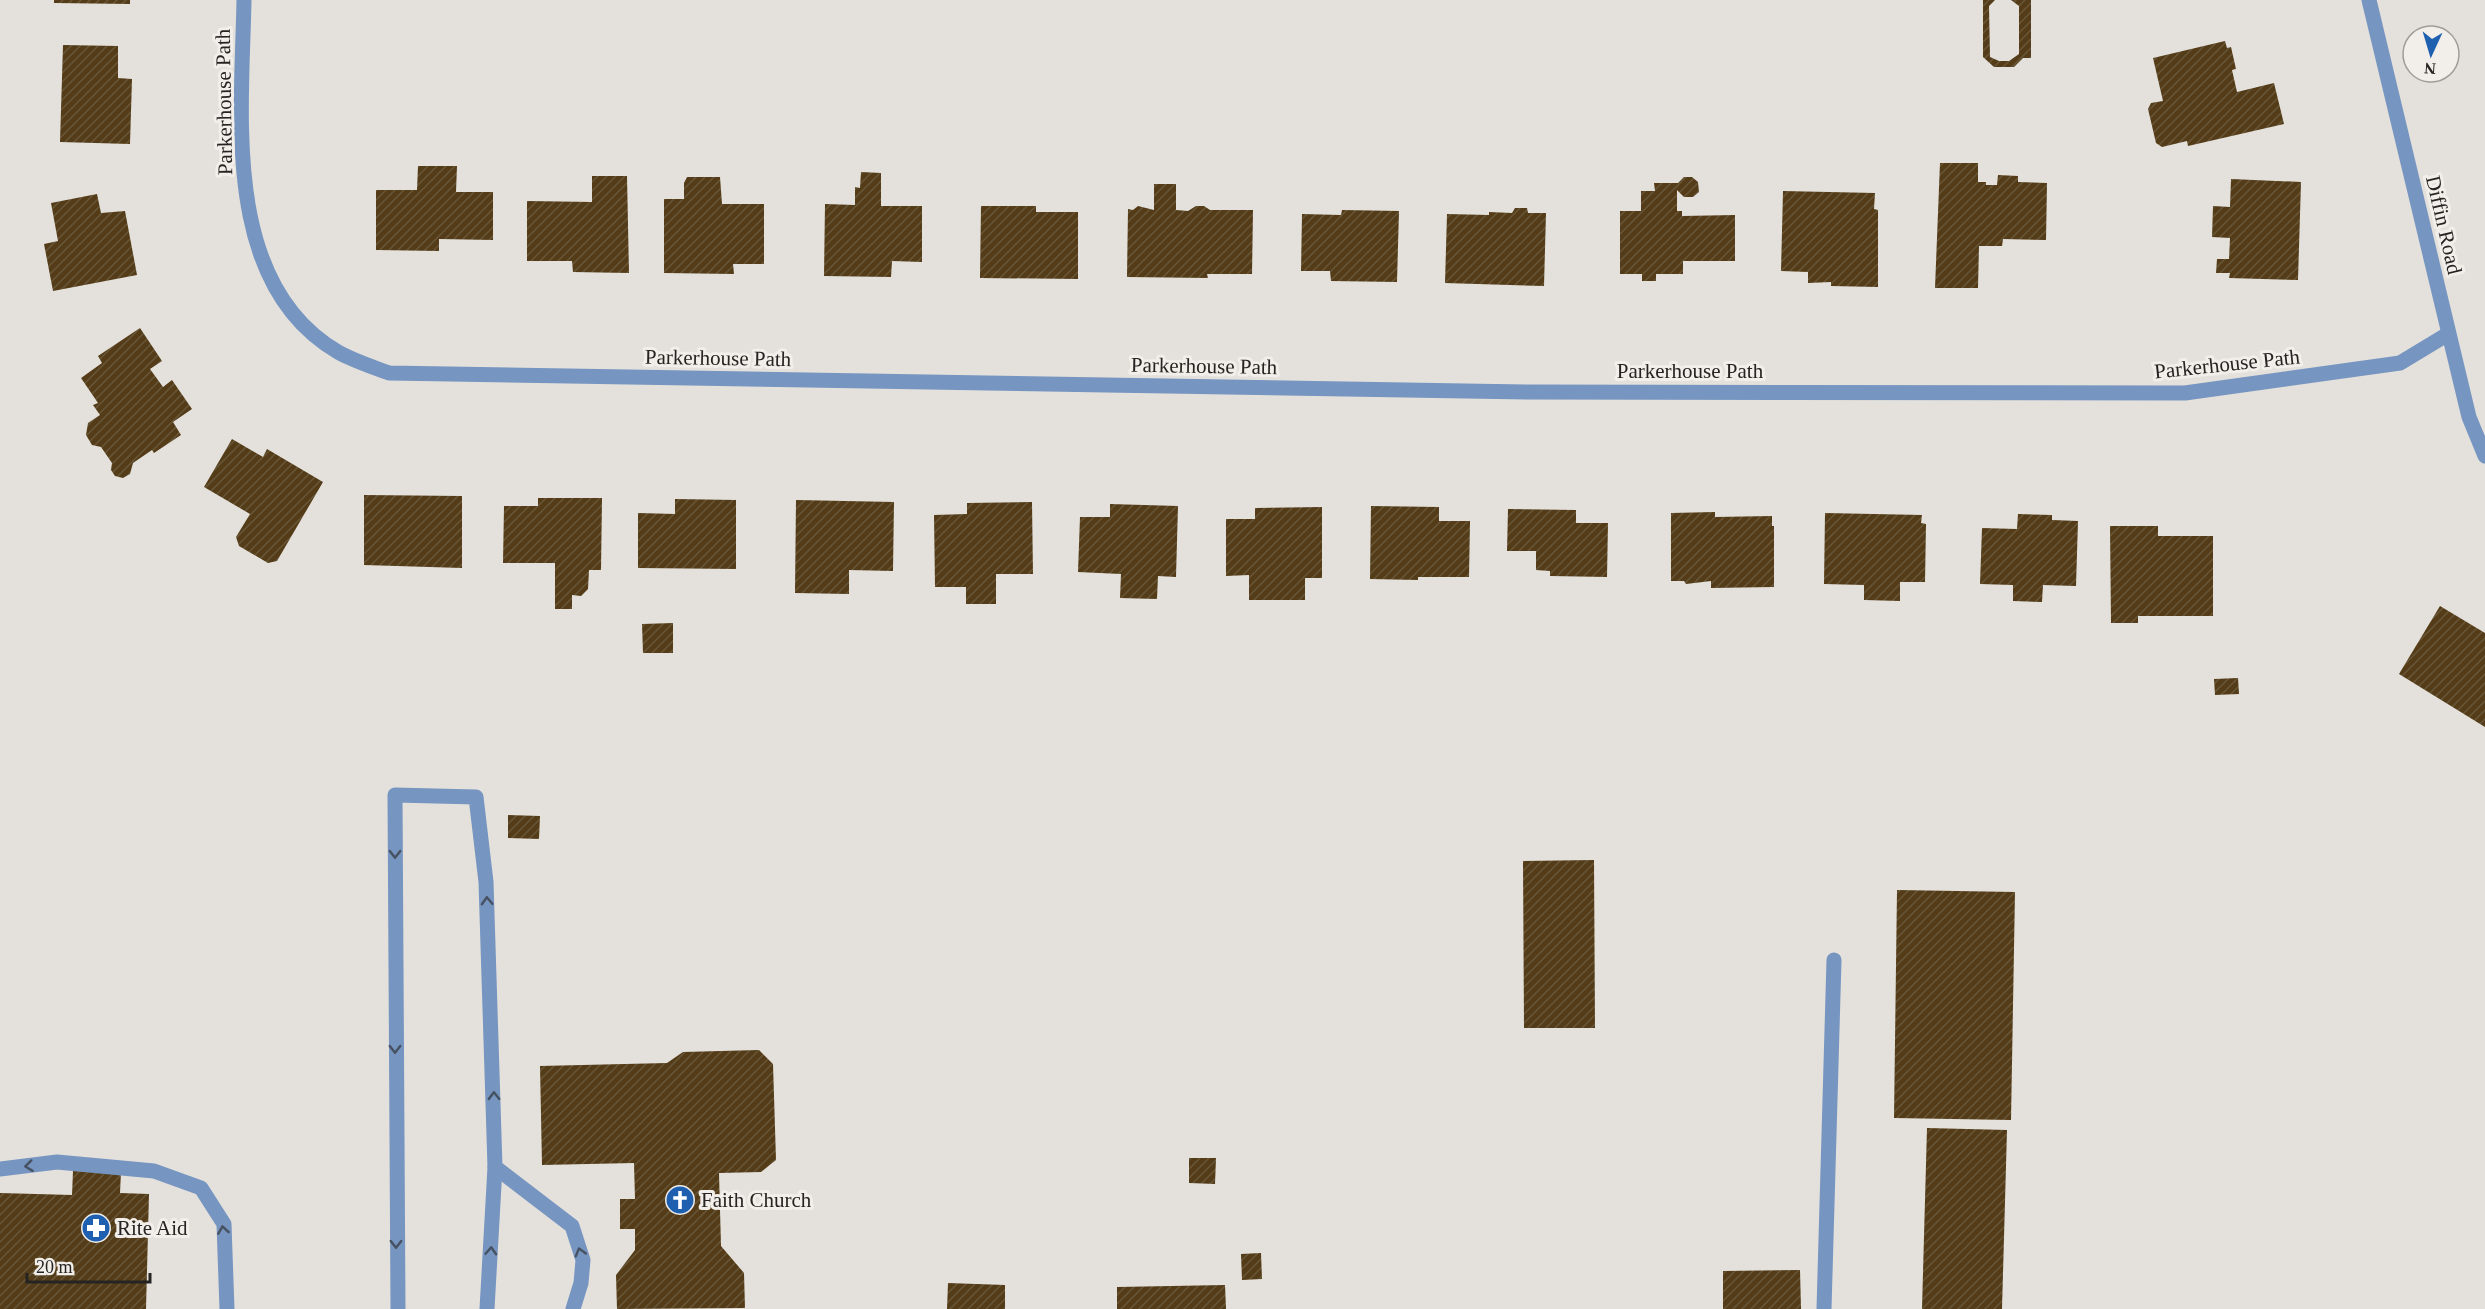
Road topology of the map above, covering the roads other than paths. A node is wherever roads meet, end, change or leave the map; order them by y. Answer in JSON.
{"nodes":[{"id":1,"x":244,"y":0,"type":"edge"},
{"id":2,"x":2369,"y":0,"type":"edge"},
{"id":3,"x":2448,"y":334,"type":"junction"},
{"id":4,"x":2485,"y":456,"type":"edge"},
{"id":5,"x":1834,"y":960,"type":"dead end"},
{"id":6,"x":495,"y":1167,"type":"junction"},
{"id":7,"x":0,"y":1169,"type":"edge"},
{"id":8,"x":227,"y":1309,"type":"edge"},
{"id":9,"x":398,"y":1309,"type":"edge"},
{"id":10,"x":487,"y":1309,"type":"edge"},
{"id":11,"x":573,"y":1309,"type":"edge"},
{"id":12,"x":1824,"y":1309,"type":"edge"}],
"edges":[{"from":1,"to":3,"type":"street","name":"Parkerhouse Path"},
{"from":2,"to":3,"type":"street","name":"Diffin Road"},
{"from":3,"to":4,"type":"street","name":"Diffin Road"},
{"from":5,"to":12,"type":"street"},
{"from":6,"to":9,"type":"street","one_way":true},
{"from":10,"to":6,"type":"street","one_way":true},
{"from":11,"to":6,"type":"street","one_way":true},
{"from":8,"to":7,"type":"street","one_way":true}]}
